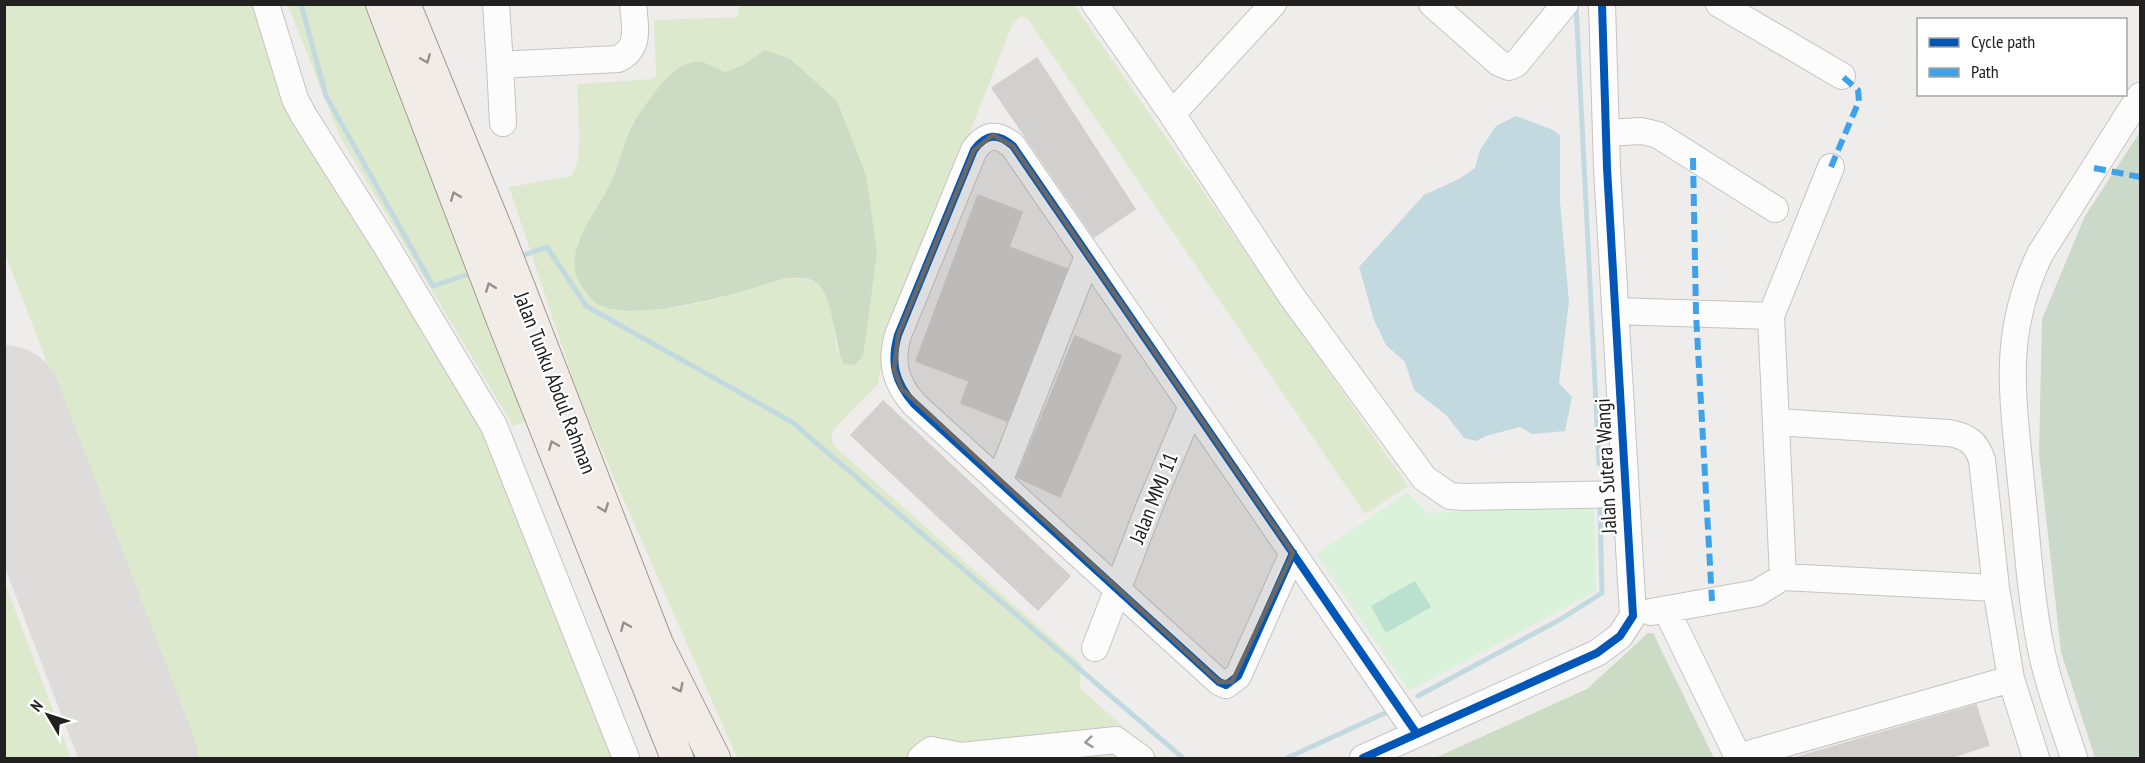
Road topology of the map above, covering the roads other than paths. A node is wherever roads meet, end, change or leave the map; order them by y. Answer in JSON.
{"nodes":[{"id":1,"x":266,"y":4,"type":"edge"},
{"id":2,"x":382,"y":4,"type":"edge"},
{"id":3,"x":404,"y":4,"type":"edge"},
{"id":4,"x":496,"y":4,"type":"edge"},
{"id":5,"x":633,"y":4,"type":"edge"},
{"id":6,"x":1095,"y":4,"type":"edge"},
{"id":7,"x":1274,"y":4,"type":"edge"},
{"id":8,"x":1432,"y":4,"type":"edge"},
{"id":9,"x":1565,"y":4,"type":"edge"},
{"id":10,"x":1602,"y":4,"type":"edge"},
{"id":11,"x":1719,"y":4,"type":"edge"},
{"id":12,"x":500,"y":65,"type":"junction"},
{"id":13,"x":1842,"y":76,"type":"dead end"},
{"id":14,"x":2140,"y":96,"type":"edge"},
{"id":15,"x":1172,"y":114,"type":"junction"},
{"id":16,"x":503,"y":123,"type":"dead end"},
{"id":17,"x":1606,"y":133,"type":"junction"},
{"id":18,"x":1831,"y":166,"type":"dead end"},
{"id":19,"x":1775,"y":210,"type":"dead end"},
{"id":20,"x":488,"y":245,"type":"junction"},
{"id":21,"x":1088,"y":256,"type":"junction"},
{"id":22,"x":1615,"y":311,"type":"junction"},
{"id":23,"x":1771,"y":316,"type":"junction"},
{"id":24,"x":516,"y":320,"type":"junction"},
{"id":25,"x":1192,"y":406,"type":"junction"},
{"id":26,"x":1776,"y":422,"type":"junction"},
{"id":27,"x":999,"y":482,"type":"junction"},
{"id":28,"x":1626,"y":494,"type":"junction"},
{"id":29,"x":1293,"y":553,"type":"junction"},
{"id":30,"x":1784,"y":576,"type":"junction"},
{"id":31,"x":1996,"y":588,"type":"junction"},
{"id":32,"x":1118,"y":590,"type":"junction"},
{"id":33,"x":1666,"y":609,"type":"junction"},
{"id":34,"x":1633,"y":616,"type":"junction"},
{"id":35,"x":1095,"y":648,"type":"dead end"},
{"id":36,"x":2011,"y":679,"type":"junction"},
{"id":37,"x":1418,"y":734,"type":"junction"},
{"id":38,"x":1738,"y":758,"type":"edge"},
{"id":39,"x":626,"y":759,"type":"edge"},
{"id":40,"x":677,"y":759,"type":"edge"},
{"id":41,"x":714,"y":759,"type":"edge"},
{"id":42,"x":921,"y":759,"type":"edge"},
{"id":43,"x":1141,"y":759,"type":"edge"},
{"id":44,"x":1363,"y":759,"type":"edge"},
{"id":45,"x":2036,"y":759,"type":"edge"},
{"id":46,"x":2074,"y":759,"type":"edge"}],
"edges":[{"from":1,"to":39,"type":"street"},
{"from":20,"to":2,"type":"main road","name":"Jalan Tunku Abdul Rahman","one_way":true},
{"from":3,"to":20,"type":"main road","name":"Jalan Tunku Abdul Rahman","one_way":true},
{"from":4,"to":12,"type":"street"},
{"from":5,"to":12,"type":"street"},
{"from":6,"to":15,"type":"street"},
{"from":7,"to":15,"type":"street"},
{"from":8,"to":9,"type":"street"},
{"from":10,"to":17,"type":"street","name":"Jalan Sutera Wangi"},
{"from":11,"to":13,"type":"street"},
{"from":12,"to":16,"type":"street"},
{"from":14,"to":46,"type":"street"},
{"from":15,"to":28,"type":"street"},
{"from":17,"to":19,"type":"street"},
{"from":17,"to":22,"type":"street","name":"Jalan Sutera Wangi"},
{"from":18,"to":23,"type":"street"},
{"from":20,"to":24,"type":"main road","name":"Jalan Tunku Abdul Rahman"},
{"from":21,"to":25,"type":"street"},
{"from":21,"to":27,"type":"street"},
{"from":21,"to":27,"type":"street"},
{"from":22,"to":23,"type":"street"},
{"from":22,"to":28,"type":"street","name":"Jalan Sutera Wangi"},
{"from":23,"to":26,"type":"street"},
{"from":40,"to":24,"type":"main road","name":"Jalan Tunku Abdul Rahman","one_way":true},
{"from":24,"to":41,"type":"main road","name":"Jalan Tunku Abdul Rahman","one_way":true},
{"from":25,"to":29,"type":"street"},
{"from":25,"to":32,"type":"street","name":"Jalan MMJ 11"},
{"from":26,"to":30,"type":"street"},
{"from":26,"to":31,"type":"street"},
{"from":27,"to":32,"type":"street"},
{"from":28,"to":34,"type":"street","name":"Jalan Sutera Wangi"},
{"from":29,"to":32,"type":"street"},
{"from":29,"to":37,"type":"street"},
{"from":30,"to":31,"type":"street"},
{"from":30,"to":33,"type":"street"},
{"from":31,"to":36,"type":"street"},
{"from":32,"to":35,"type":"street","name":"Jalan MMJ 11"},
{"from":33,"to":34,"type":"street"},
{"from":33,"to":38,"type":"street"},
{"from":34,"to":37,"type":"street"},
{"from":36,"to":38,"type":"street"},
{"from":36,"to":45,"type":"street"},
{"from":37,"to":44,"type":"street"},
{"from":43,"to":42,"type":"street","one_way":true}]}
